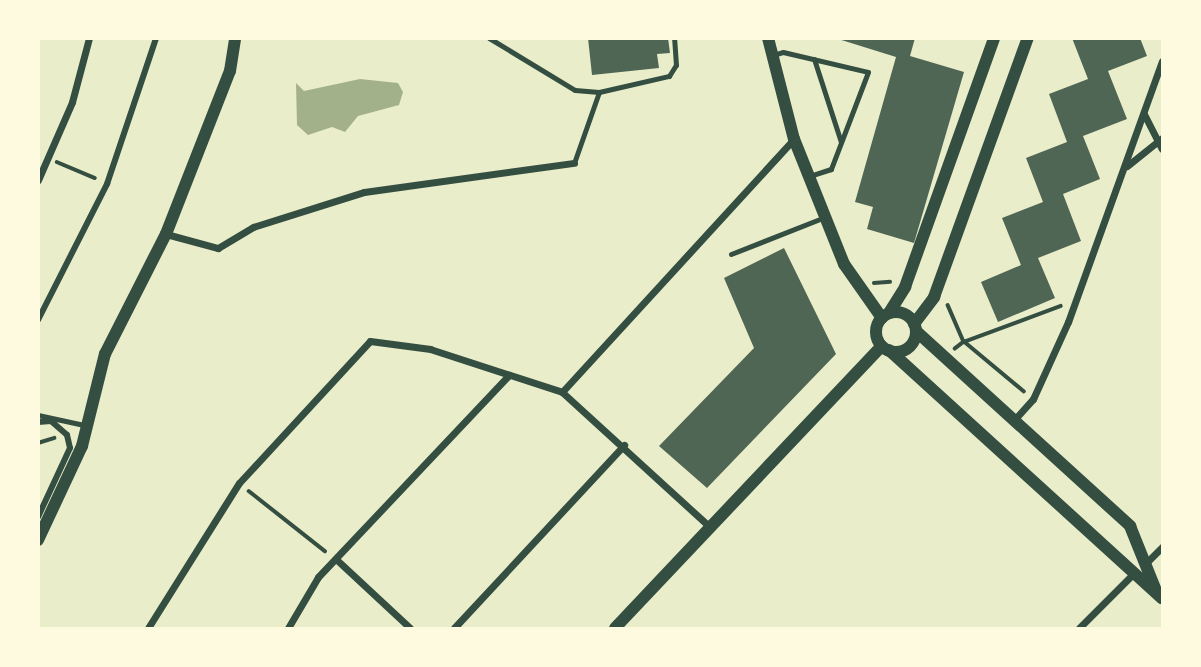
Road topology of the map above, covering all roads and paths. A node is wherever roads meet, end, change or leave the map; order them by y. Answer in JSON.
{"nodes":[{"id":1,"x":89,"y":38,"type":"edge"},
{"id":2,"x":156,"y":38,"type":"edge"},
{"id":3,"x":235,"y":38,"type":"edge"},
{"id":4,"x":489,"y":38,"type":"edge"},
{"id":5,"x":674,"y":38,"type":"edge"},
{"id":6,"x":768,"y":38,"type":"edge"},
{"id":7,"x":994,"y":38,"type":"edge"},
{"id":8,"x":1028,"y":38,"type":"edge"},
{"id":9,"x":773,"y":55,"type":"junction"},
{"id":10,"x":814,"y":59,"type":"junction"},
{"id":11,"x":1163,"y":61,"type":"edge"},
{"id":12,"x":599,"y":92,"type":"junction"},
{"id":13,"x":1144,"y":114,"type":"junction"},
{"id":14,"x":794,"y":139,"type":"junction"},
{"id":15,"x":841,"y":142,"type":"junction"},
{"id":16,"x":1161,"y":143,"type":"edge"},
{"id":17,"x":49,"y":158,"type":"junction"},
{"id":18,"x":574,"y":163,"type":"joint"},
{"id":19,"x":1126,"y":167,"type":"junction"},
{"id":20,"x":808,"y":176,"type":"junction"},
{"id":21,"x":38,"y":180,"type":"edge"},
{"id":22,"x":107,"y":184,"type":"junction"},
{"id":23,"x":825,"y":217,"type":"junction"},
{"id":24,"x":166,"y":234,"type":"junction"},
{"id":25,"x":731,"y":254,"type":"dead end"},
{"id":26,"x":1076,"y":300,"type":"junction"},
{"id":27,"x":885,"y":315,"type":"junction"},
{"id":28,"x":38,"y":320,"type":"edge"},
{"id":29,"x":915,"y":328,"type":"junction"},
{"id":30,"x":885,"y":348,"type":"junction"},
{"id":31,"x":509,"y":376,"type":"junction"},
{"id":32,"x":562,"y":392,"type":"junction"},
{"id":33,"x":1033,"y":399,"type":"junction"},
{"id":34,"x":38,"y":415,"type":"edge"},
{"id":35,"x":1015,"y":419,"type":"junction"},
{"id":36,"x":38,"y":422,"type":"edge"},
{"id":37,"x":84,"y":425,"type":"junction"},
{"id":38,"x":54,"y":439,"type":"dead end"},
{"id":39,"x":38,"y":443,"type":"edge"},
{"id":40,"x":624,"y":445,"type":"junction"},
{"id":41,"x":239,"y":483,"type":"junction"},
{"id":42,"x":38,"y":517,"type":"edge"},
{"id":43,"x":709,"y":526,"type":"junction"},
{"id":44,"x":38,"y":540,"type":"edge"},
{"id":45,"x":1163,"y":547,"type":"edge"},
{"id":46,"x":338,"y":561,"type":"junction"},
{"id":47,"x":1146,"y":563,"type":"junction"},
{"id":48,"x":1133,"y":574,"type":"junction"},
{"id":49,"x":1160,"y":595,"type":"edge"},
{"id":50,"x":148,"y":628,"type":"edge"},
{"id":51,"x":288,"y":628,"type":"edge"},
{"id":52,"x":410,"y":628,"type":"edge"},
{"id":53,"x":454,"y":628,"type":"edge"},
{"id":54,"x":615,"y":628,"type":"edge"},
{"id":55,"x":1079,"y":628,"type":"edge"}],
"edges":[{"from":1,"to":17,"type":"street"},
{"from":2,"to":22,"type":"street"},
{"from":3,"to":24,"type":"street"},
{"from":4,"to":12,"type":"lane"},
{"from":5,"to":12,"type":"lane"},
{"from":6,"to":9,"type":"street"},
{"from":7,"to":27,"type":"street"},
{"from":8,"to":29,"type":"street"},
{"from":9,"to":10,"type":"lane"},
{"from":9,"to":14,"type":"street"},
{"from":10,"to":15,"type":"lane"},
{"from":10,"to":15,"type":"lane"},
{"from":11,"to":13,"type":"street"},
{"from":12,"to":18,"type":"lane"},
{"from":13,"to":16,"type":"street"},
{"from":13,"to":19,"type":"street"},
{"from":14,"to":20,"type":"street"},
{"from":14,"to":32,"type":"street"},
{"from":15,"to":20,"type":"lane"},
{"from":16,"to":19,"type":"street"},
{"from":17,"to":21,"type":"street"},
{"from":17,"to":22,"type":"path"},
{"from":18,"to":24,"type":"street"},
{"from":19,"to":26,"type":"street"},
{"from":20,"to":23,"type":"street"},
{"from":22,"to":28,"type":"street"},
{"from":23,"to":25,"type":"lane"},
{"from":23,"to":27,"type":"street"},
{"from":24,"to":37,"type":"street"},
{"from":26,"to":33,"type":"street"},
{"from":26,"to":33,"type":"path"},
{"from":27,"to":29,"type":"street"},
{"from":27,"to":30,"type":"street"},
{"from":29,"to":30,"type":"street"},
{"from":29,"to":35,"type":"street"},
{"from":30,"to":43,"type":"street"},
{"from":30,"to":48,"type":"street"},
{"from":31,"to":32,"type":"street"},
{"from":31,"to":41,"type":"street"},
{"from":31,"to":46,"type":"street"},
{"from":32,"to":40,"type":"street"},
{"from":33,"to":35,"type":"street"},
{"from":34,"to":37,"type":"lane"},
{"from":35,"to":47,"type":"street"},
{"from":36,"to":42,"type":"street"},
{"from":37,"to":44,"type":"street"},
{"from":38,"to":39,"type":"path"},
{"from":40,"to":43,"type":"street"},
{"from":40,"to":53,"type":"street"},
{"from":41,"to":46,"type":"path"},
{"from":41,"to":50,"type":"street"},
{"from":43,"to":54,"type":"street"},
{"from":45,"to":47,"type":"street"},
{"from":46,"to":51,"type":"street"},
{"from":46,"to":52,"type":"street"},
{"from":47,"to":49,"type":"street"},
{"from":48,"to":49,"type":"street"},
{"from":48,"to":55,"type":"street"}]}
